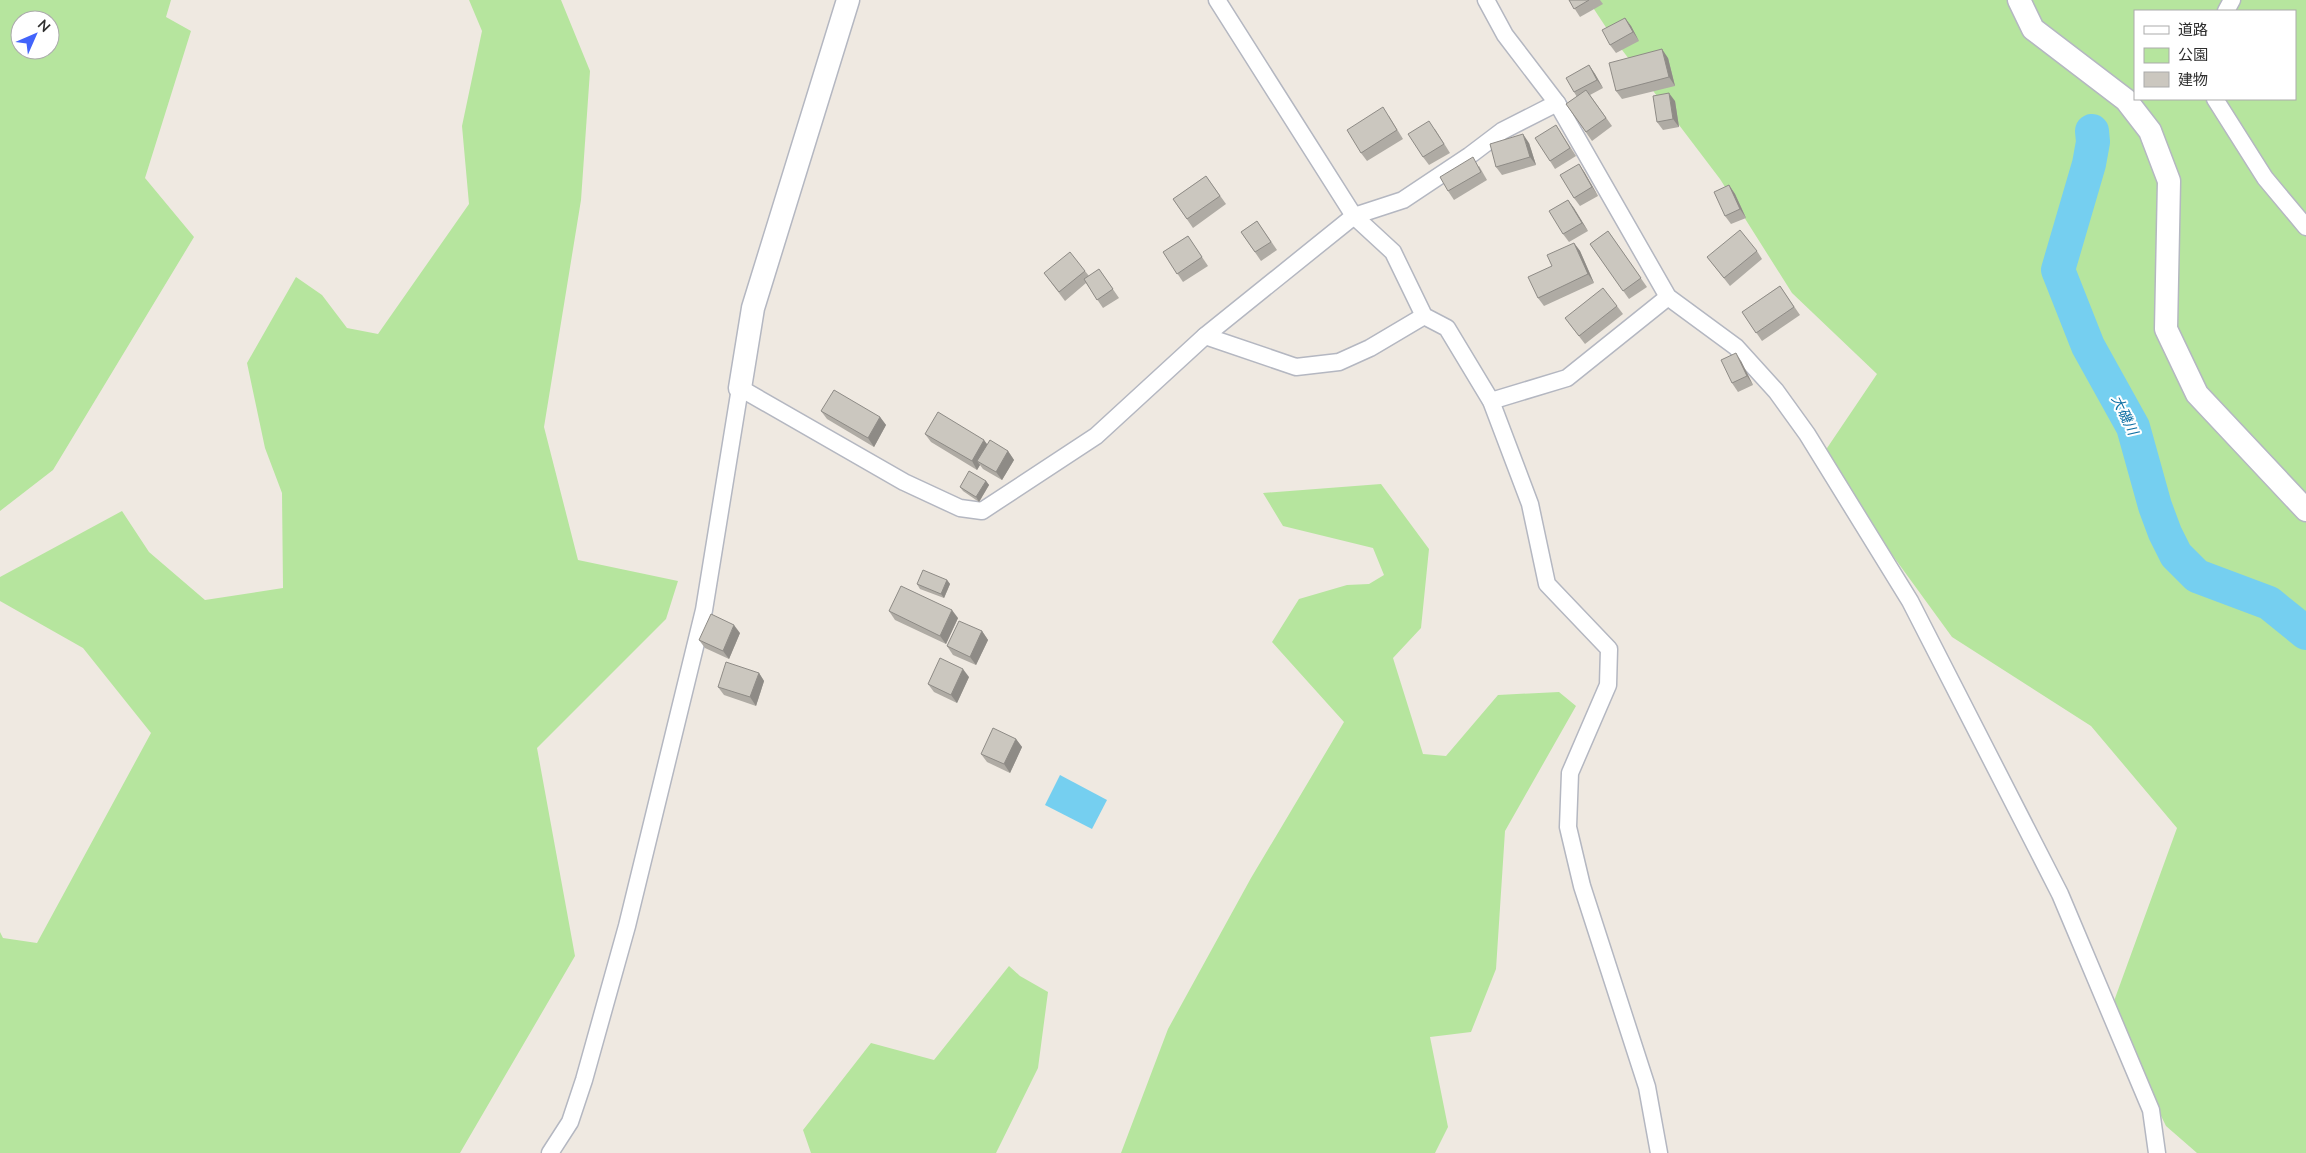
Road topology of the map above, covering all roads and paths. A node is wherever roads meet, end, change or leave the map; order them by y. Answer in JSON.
{"nodes":[{"id":1,"x":848,"y":0,"type":"edge"},
{"id":2,"x":1217,"y":0,"type":"edge"},
{"id":3,"x":1486,"y":0,"type":"edge"},
{"id":4,"x":2019,"y":0,"type":"edge"},
{"id":5,"x":2216,"y":100,"type":"edge"},
{"id":6,"x":1557,"y":103,"type":"junction"},
{"id":7,"x":1354,"y":216,"type":"junction"},
{"id":8,"x":2306,"y":227,"type":"edge"},
{"id":9,"x":1668,"y":296,"type":"junction"},
{"id":10,"x":1424,"y":316,"type":"junction"},
{"id":11,"x":1205,"y":336,"type":"junction"},
{"id":12,"x":740,"y":388,"type":"junction"},
{"id":13,"x":1491,"y":401,"type":"junction"},
{"id":14,"x":2306,"y":510,"type":"edge"},
{"id":15,"x":550,"y":1153,"type":"edge"},
{"id":16,"x":1660,"y":1153,"type":"edge"},
{"id":17,"x":2157,"y":1153,"type":"edge"}],
"edges":[{"from":1,"to":12,"type":"street"},
{"from":2,"to":7,"type":"street"},
{"from":3,"to":6,"type":"street"},
{"from":4,"to":14,"type":"street"},
{"from":5,"to":8,"type":"street"},
{"from":6,"to":7,"type":"street"},
{"from":6,"to":9,"type":"street"},
{"from":7,"to":10,"type":"street"},
{"from":7,"to":11,"type":"street"},
{"from":9,"to":13,"type":"street"},
{"from":9,"to":17,"type":"street"},
{"from":10,"to":11,"type":"street"},
{"from":10,"to":13,"type":"street"},
{"from":11,"to":12,"type":"street"},
{"from":12,"to":15,"type":"street"},
{"from":13,"to":16,"type":"street"}]}
